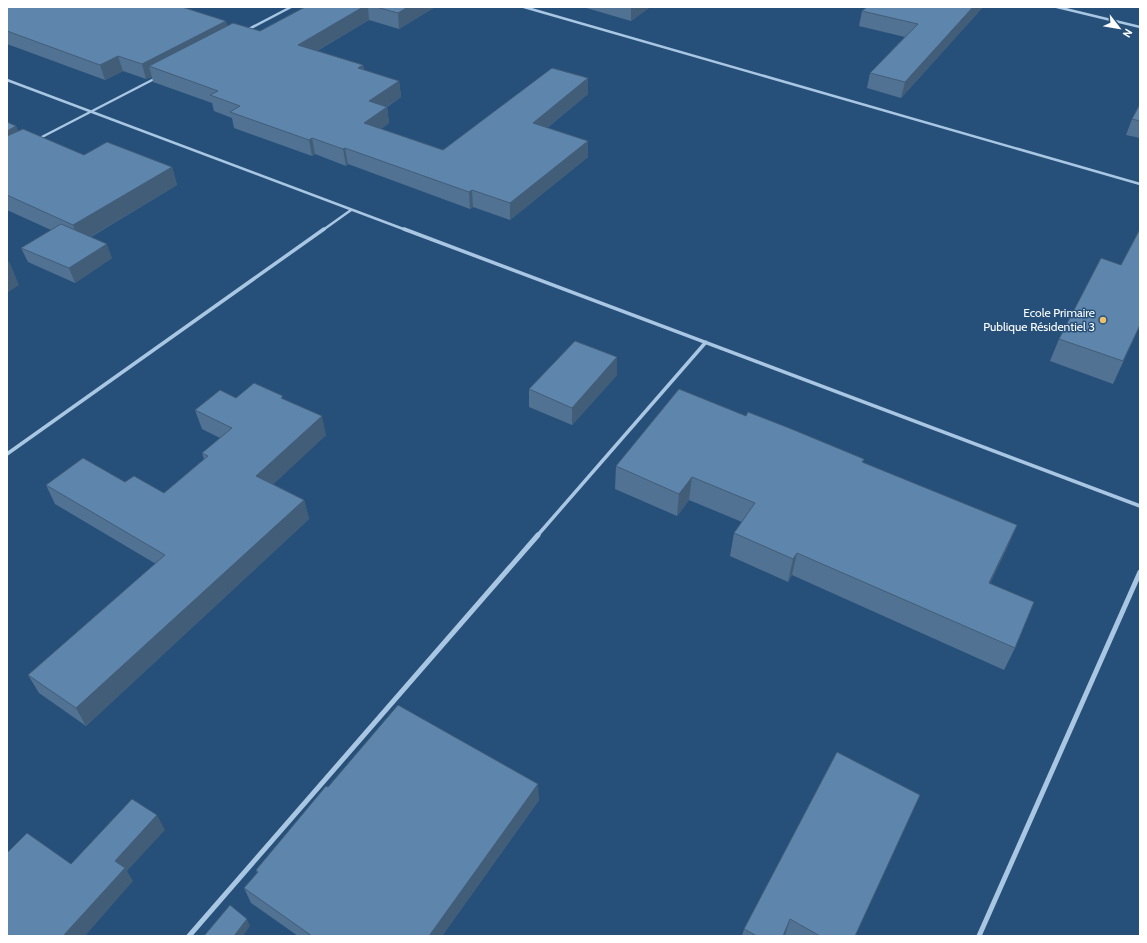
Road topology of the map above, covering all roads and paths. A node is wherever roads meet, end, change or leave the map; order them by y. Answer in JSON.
{"nodes":[{"id":1,"x":291,"y":7,"type":"edge"},
{"id":2,"x":524,"y":7,"type":"edge"},
{"id":3,"x":1057,"y":7,"type":"edge"},
{"id":4,"x":1140,"y":27,"type":"edge"},
{"id":5,"x":243,"y":32,"type":"edge"},
{"id":6,"x":160,"y":76,"type":"edge"},
{"id":7,"x":7,"y":80,"type":"edge"},
{"id":8,"x":92,"y":112,"type":"junction"},
{"id":9,"x":35,"y":141,"type":"edge"},
{"id":10,"x":1140,"y":184,"type":"edge"},
{"id":11,"x":351,"y":210,"type":"junction"},
{"id":12,"x":706,"y":342,"type":"junction"},
{"id":13,"x":7,"y":454,"type":"edge"},
{"id":14,"x":1140,"y":506,"type":"edge"},
{"id":15,"x":1140,"y":572,"type":"edge"},
{"id":16,"x":189,"y":936,"type":"edge"},
{"id":17,"x":979,"y":936,"type":"edge"}],
"edges":[{"from":1,"to":5,"type":"street"},
{"from":2,"to":10,"type":"street"},
{"from":3,"to":4,"type":"street"},
{"from":6,"to":8,"type":"street"},
{"from":7,"to":8,"type":"street"},
{"from":8,"to":9,"type":"street"},
{"from":8,"to":11,"type":"street"},
{"from":11,"to":12,"type":"street"},
{"from":11,"to":13,"type":"street"},
{"from":12,"to":14,"type":"street"},
{"from":12,"to":16,"type":"street"},
{"from":15,"to":17,"type":"street"}]}
